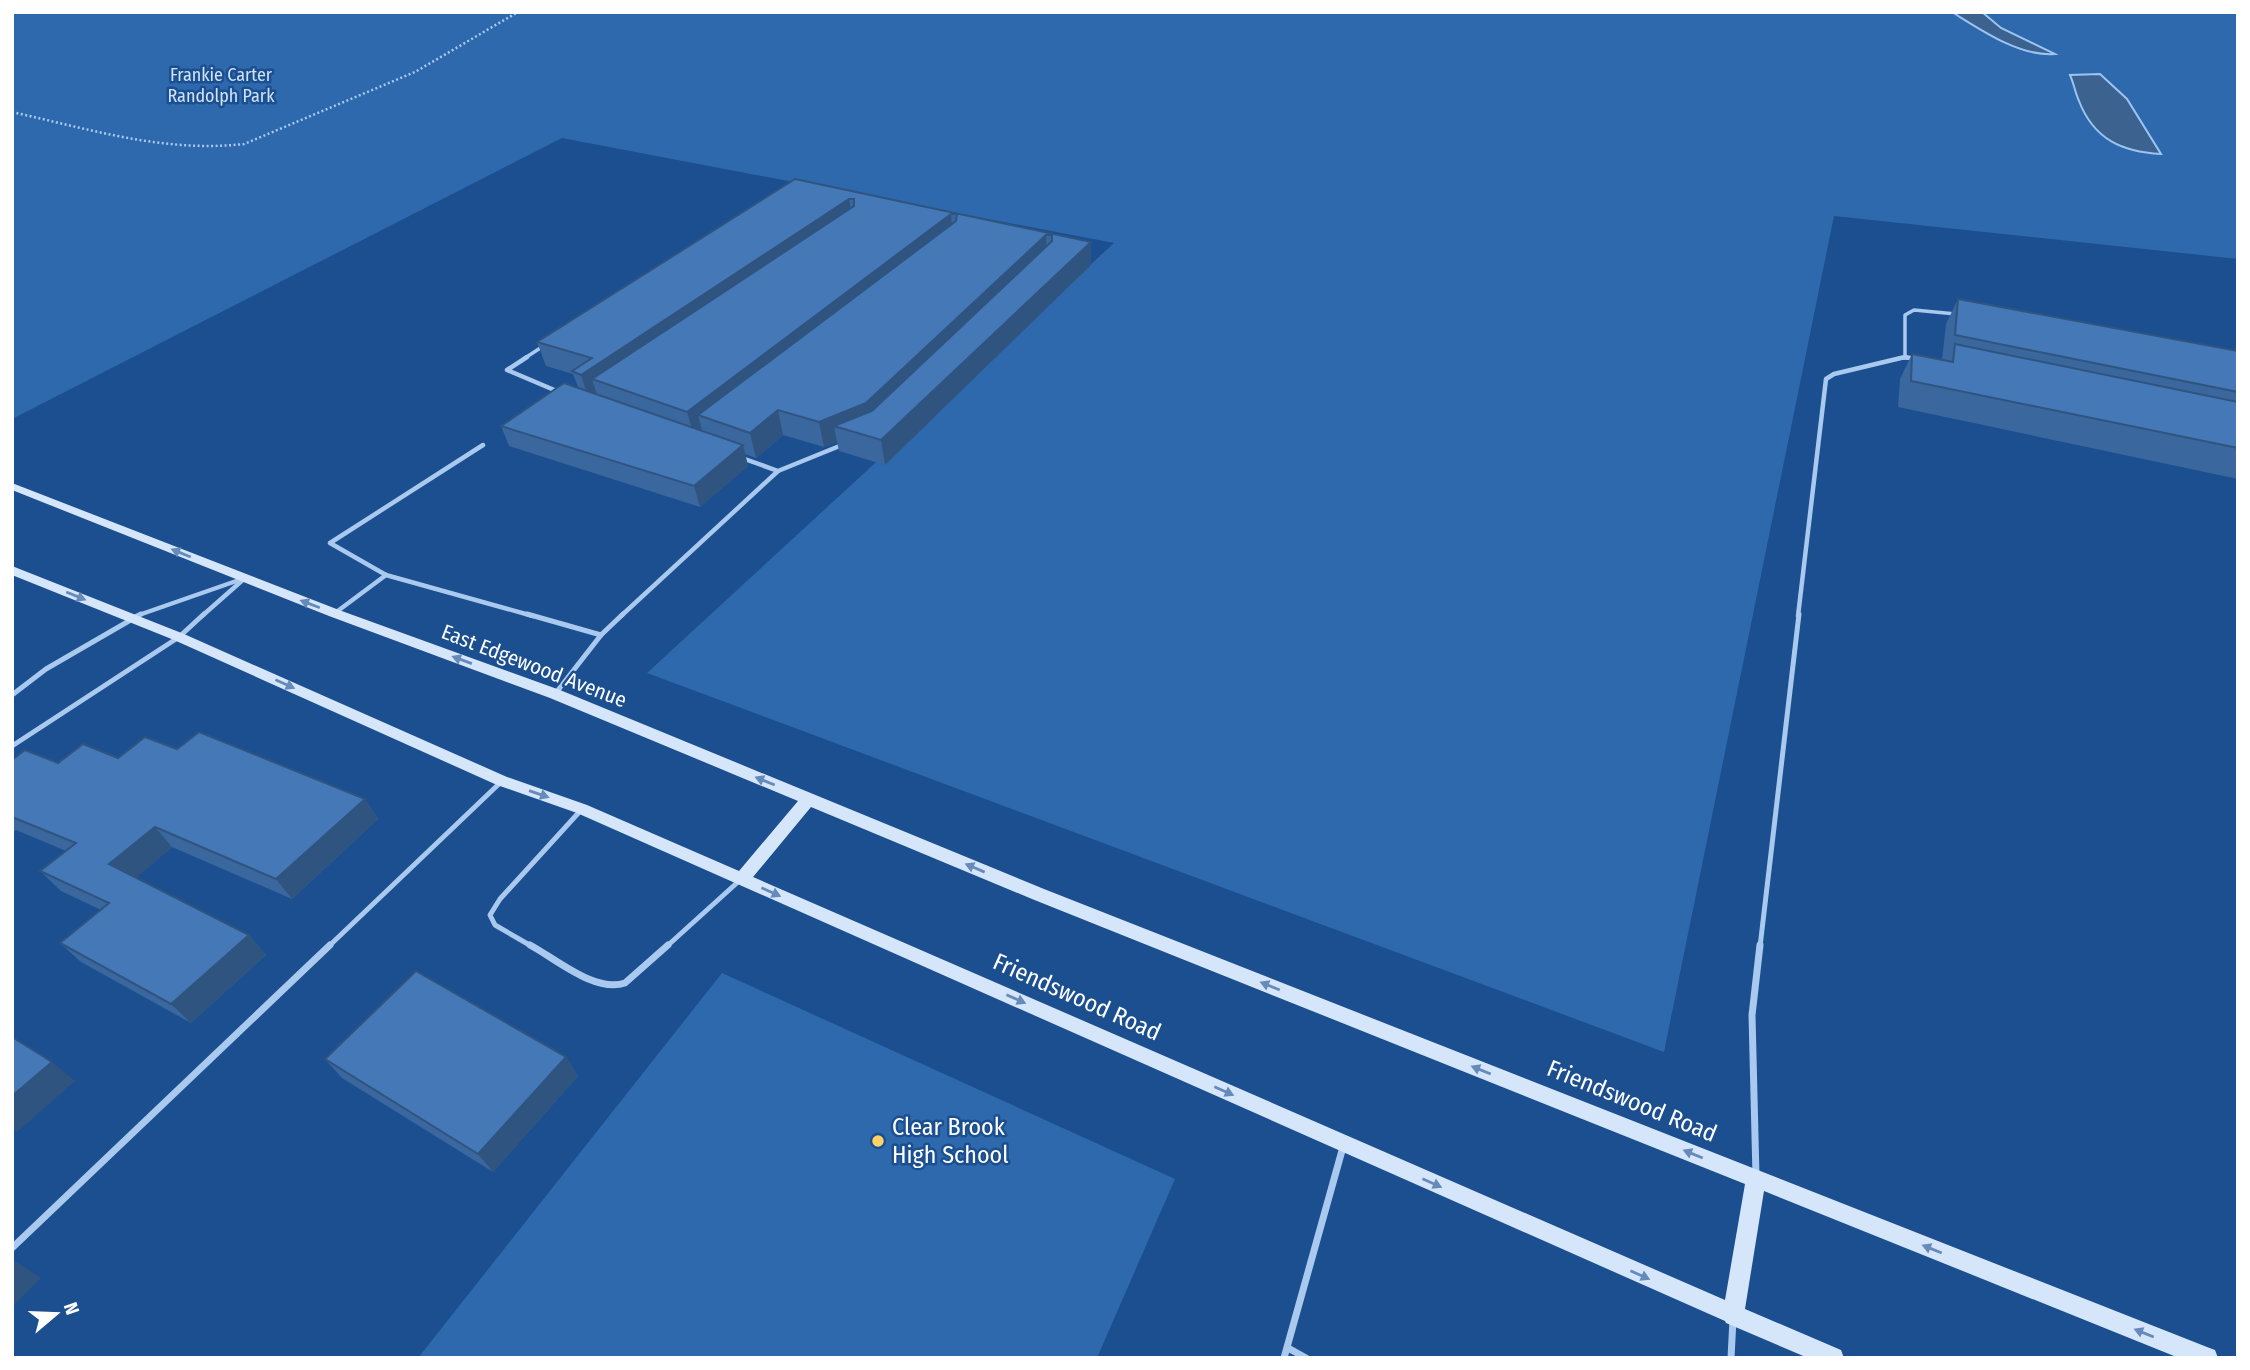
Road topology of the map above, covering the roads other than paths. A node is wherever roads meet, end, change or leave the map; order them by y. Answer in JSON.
{"nodes":[{"id":1,"x":1959,"y":315,"type":"edge"},
{"id":2,"x":553,"y":341,"type":"edge"},
{"id":3,"x":1905,"y":357,"type":"junction"},
{"id":4,"x":1918,"y":360,"type":"edge"},
{"id":5,"x":566,"y":395,"type":"edge"},
{"id":6,"x":849,"y":442,"type":"edge"},
{"id":7,"x":483,"y":445,"type":"dead end"},
{"id":8,"x":731,"y":454,"type":"edge"},
{"id":9,"x":778,"y":471,"type":"junction"},
{"id":10,"x":12,"y":486,"type":"edge"},
{"id":11,"x":12,"y":570,"type":"edge"},
{"id":12,"x":386,"y":575,"type":"junction"},
{"id":13,"x":245,"y":578,"type":"junction"},
{"id":14,"x":334,"y":613,"type":"junction"},
{"id":15,"x":131,"y":618,"type":"junction"},
{"id":16,"x":601,"y":635,"type":"junction"},
{"id":17,"x":179,"y":637,"type":"junction"},
{"id":18,"x":555,"y":694,"type":"junction"},
{"id":19,"x":12,"y":695,"type":"edge"},
{"id":20,"x":12,"y":746,"type":"edge"},
{"id":21,"x":502,"y":781,"type":"junction"},
{"id":22,"x":809,"y":799,"type":"junction"},
{"id":23,"x":582,"y":809,"type":"junction"},
{"id":24,"x":741,"y":878,"type":"junction"},
{"id":25,"x":1038,"y":894,"type":"joint"},
{"id":26,"x":1344,"y":1144,"type":"junction"},
{"id":27,"x":1756,"y":1179,"type":"junction"},
{"id":28,"x":12,"y":1248,"type":"edge"},
{"id":29,"x":1734,"y":1316,"type":"junction"},
{"id":30,"x":1288,"y":1348,"type":"junction"},
{"id":31,"x":1284,"y":1358,"type":"edge"},
{"id":32,"x":1306,"y":1358,"type":"edge"},
{"id":33,"x":1731,"y":1358,"type":"edge"},
{"id":34,"x":1833,"y":1358,"type":"edge"},
{"id":35,"x":2207,"y":1358,"type":"edge"}],
"edges":[{"from":1,"to":3,"type":"lane"},
{"from":2,"to":5,"type":"lane"},
{"from":3,"to":4,"type":"lane"},
{"from":3,"to":27,"type":"lane"},
{"from":6,"to":9,"type":"lane"},
{"from":7,"to":12,"type":"lane"},
{"from":8,"to":9,"type":"lane"},
{"from":9,"to":16,"type":"lane"},
{"from":13,"to":10,"type":"main road","name":"East Edgewood Avenue","one_way":true},
{"from":11,"to":15,"type":"main road","one_way":true},
{"from":12,"to":14,"type":"lane"},
{"from":12,"to":16,"type":"lane"},
{"from":14,"to":13,"type":"main road","name":"East Edgewood Avenue","one_way":true},
{"from":13,"to":15,"type":"lane"},
{"from":13,"to":17,"type":"lane"},
{"from":18,"to":14,"type":"main road","name":"East Edgewood Avenue","one_way":true},
{"from":15,"to":17,"type":"main road"},
{"from":15,"to":19,"type":"lane"},
{"from":16,"to":18,"type":"lane"},
{"from":17,"to":20,"type":"lane"},
{"from":17,"to":21,"type":"main road","one_way":true},
{"from":22,"to":18,"type":"main road","name":"East Edgewood Avenue","one_way":true},
{"from":21,"to":23,"type":"main road","one_way":true},
{"from":21,"to":28,"type":"lane"},
{"from":22,"to":24,"type":"main road"},
{"from":25,"to":22,"type":"main road","name":"East Edgewood Avenue","one_way":true},
{"from":23,"to":24,"type":"main road"},
{"from":23,"to":24,"type":"lane"},
{"from":24,"to":26,"type":"main road","name":"Friendswood Road","one_way":true},
{"from":27,"to":25,"type":"main road","name":"Friendswood Road","one_way":true},
{"from":26,"to":29,"type":"main road","name":"Friendswood Road","one_way":true},
{"from":26,"to":30,"type":"lane"},
{"from":27,"to":29,"type":"main road"},
{"from":35,"to":27,"type":"main road","name":"Friendswood Road","one_way":true},
{"from":29,"to":33,"type":"lane"},
{"from":29,"to":34,"type":"main road","name":"Friendswood Road"},
{"from":30,"to":31,"type":"lane"},
{"from":30,"to":32,"type":"lane"}]}
